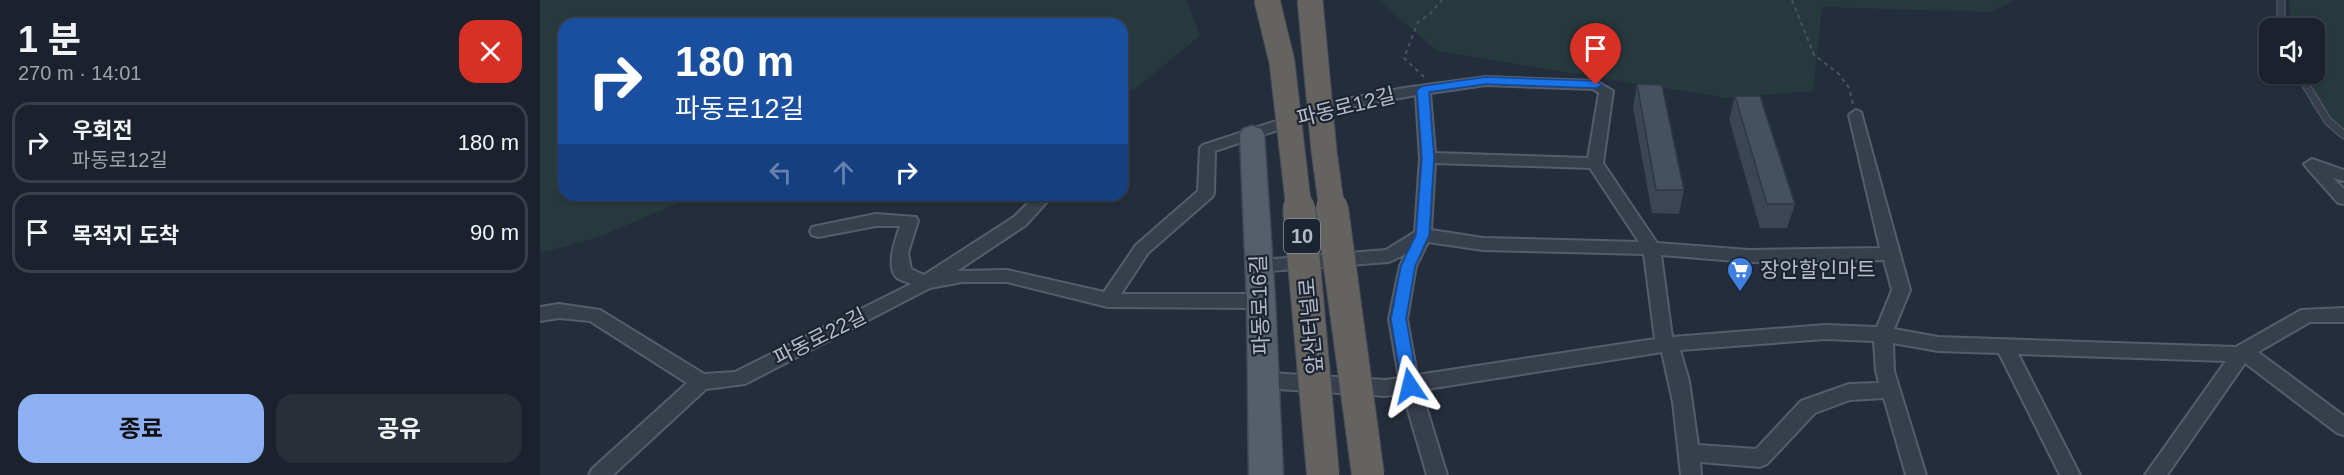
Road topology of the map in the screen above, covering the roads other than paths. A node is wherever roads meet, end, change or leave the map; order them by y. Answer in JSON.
{"nodes":[{"id":1,"x":1267,"y":0,"type":"edge"},
{"id":2,"x":1310,"y":0,"type":"edge"},
{"id":3,"x":2281,"y":0,"type":"edge"},
{"id":4,"x":2281,"y":18,"type":"edge"},
{"id":5,"x":2305,"y":84,"type":"edge"},
{"id":6,"x":1427,"y":89,"type":"junction"},
{"id":7,"x":1856,"y":115,"type":"road end"},
{"id":8,"x":1252,"y":134,"type":"junction"},
{"id":9,"x":2344,"y":135,"type":"edge"},
{"id":10,"x":1428,"y":158,"type":"junction"},
{"id":11,"x":1595,"y":163,"type":"junction"},
{"id":12,"x":2344,"y":176,"type":"edge"},
{"id":13,"x":2344,"y":199,"type":"edge"},
{"id":14,"x":1039,"y":201,"type":"edge"},
{"id":15,"x":818,"y":231,"type":"dead end"},
{"id":16,"x":1422,"y":235,"type":"junction"},
{"id":17,"x":1652,"y":248,"type":"junction"},
{"id":18,"x":1890,"y":254,"type":"junction"},
{"id":19,"x":925,"y":283,"type":"junction"},
{"id":20,"x":1108,"y":300,"type":"junction"},
{"id":21,"x":1261,"y":301,"type":"junction"},
{"id":22,"x":540,"y":314,"type":"edge"},
{"id":23,"x":2344,"y":315,"type":"edge"},
{"id":24,"x":1882,"y":335,"type":"junction"},
{"id":25,"x":1670,"y":344,"type":"junction"},
{"id":26,"x":2005,"y":346,"type":"junction"},
{"id":27,"x":2243,"y":351,"type":"junction"},
{"id":28,"x":1262,"y":380,"type":"junction"},
{"id":29,"x":701,"y":382,"type":"junction"},
{"id":30,"x":1410,"y":386,"type":"junction"},
{"id":31,"x":1891,"y":390,"type":"junction"},
{"id":32,"x":2344,"y":427,"type":"edge"},
{"id":33,"x":1688,"y":453,"type":"junction"},
{"id":34,"x":599,"y":475,"type":"edge"},
{"id":35,"x":1266,"y":475,"type":"edge"},
{"id":36,"x":1323,"y":475,"type":"edge"},
{"id":37,"x":1368,"y":475,"type":"edge"},
{"id":38,"x":1437,"y":475,"type":"edge"},
{"id":39,"x":1691,"y":475,"type":"edge"},
{"id":40,"x":1916,"y":475,"type":"edge"},
{"id":41,"x":2070,"y":475,"type":"edge"},
{"id":42,"x":2155,"y":475,"type":"edge"}],
"edges":[{"from":1,"to":36,"type":"highway","name":"앞산터널로","number":"10","bridge":true},
{"from":2,"to":37,"type":"highway","name":"앞산터널로","number":"10","bridge":true},
{"from":3,"to":4,"type":"lane"},
{"from":5,"to":9,"type":"lane"},
{"from":6,"to":8,"type":"street","name":"파동로12길"},
{"from":6,"to":10,"type":"street"},
{"from":6,"to":11,"type":"street","name":"파동로12길"},
{"from":7,"to":18,"type":"street"},
{"from":8,"to":20,"type":"street","name":"파동로12길"},
{"from":8,"to":21,"type":"main road","name":"파동로16길"},
{"from":10,"to":11,"type":"street"},
{"from":10,"to":16,"type":"street"},
{"from":11,"to":17,"type":"street"},
{"from":12,"to":13,"type":"street"},
{"from":14,"to":19,"type":"street","name":"파동로22길"},
{"from":15,"to":19,"type":"street"},
{"from":16,"to":17,"type":"street"},
{"from":16,"to":21,"type":"street"},
{"from":16,"to":30,"type":"street"},
{"from":17,"to":18,"type":"street"},
{"from":17,"to":25,"type":"street"},
{"from":18,"to":24,"type":"street"},
{"from":19,"to":20,"type":"street"},
{"from":19,"to":29,"type":"street","name":"파동로22길"},
{"from":20,"to":21,"type":"street"},
{"from":21,"to":28,"type":"street"},
{"from":22,"to":29,"type":"street"},
{"from":23,"to":27,"type":"street"},
{"from":24,"to":25,"type":"street"},
{"from":24,"to":26,"type":"street"},
{"from":24,"to":31,"type":"street"},
{"from":25,"to":30,"type":"street"},
{"from":25,"to":33,"type":"street"},
{"from":26,"to":27,"type":"street"},
{"from":26,"to":41,"type":"street"},
{"from":27,"to":32,"type":"street"},
{"from":27,"to":42,"type":"street"},
{"from":28,"to":30,"type":"street"},
{"from":28,"to":35,"type":"main road","name":"파동로16길"},
{"from":29,"to":34,"type":"street"},
{"from":30,"to":38,"type":"street"},
{"from":31,"to":33,"type":"street"},
{"from":31,"to":40,"type":"street"},
{"from":33,"to":39,"type":"street"}]}
